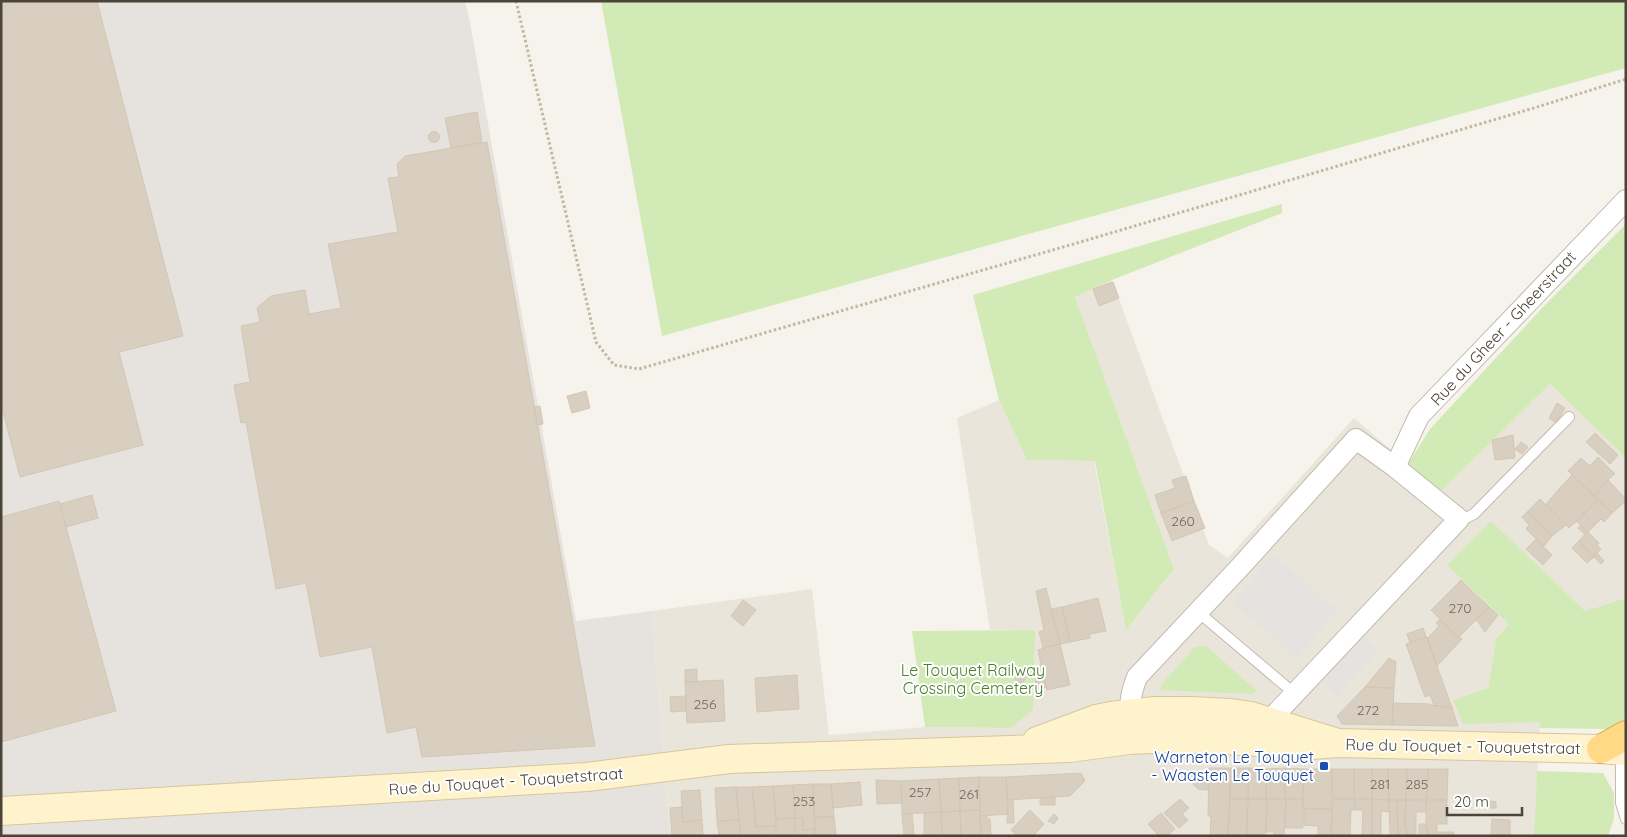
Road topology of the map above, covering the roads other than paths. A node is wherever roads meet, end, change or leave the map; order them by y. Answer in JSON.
{"nodes":[{"id":1,"x":1626,"y":200,"type":"edge"},
{"id":2,"x":1569,"y":416,"type":"dead end"},
{"id":3,"x":1395,"y":466,"type":"junction"},
{"id":4,"x":1459,"y":519,"type":"junction"},
{"id":5,"x":1197,"y":612,"type":"junction"},
{"id":6,"x":1295,"y":694,"type":"junction"},
{"id":7,"x":1131,"y":713,"type":"junction"},
{"id":8,"x":1269,"y":721,"type":"junction"},
{"id":9,"x":1147,"y":739,"type":"junction"},
{"id":10,"x":1327,"y":745,"type":"junction"},
{"id":11,"x":1618,"y":746,"type":"edge"},
{"id":12,"x":1010,"y":749,"type":"junction"},
{"id":13,"x":1,"y":811,"type":"edge"},
{"id":14,"x":1626,"y":819,"type":"edge"}],
"edges":[{"from":1,"to":3,"type":"street","name":"Rue du Gheer - Gheerstraat"},
{"from":2,"to":4,"type":"lane"},
{"from":3,"to":4,"type":"street"},
{"from":3,"to":5,"type":"street"},
{"from":4,"to":6,"type":"street"},
{"from":5,"to":6,"type":"lane"},
{"from":5,"to":7,"type":"street"},
{"from":6,"to":8,"type":"street"},
{"from":7,"to":8,"type":"main road","name":"Rue du Touquet - Touquetstraat"},
{"from":7,"to":9,"type":"street"},
{"from":7,"to":12,"type":"main road","name":"Rue du Touquet - Touquetstraat"},
{"from":8,"to":10,"type":"main road","name":"Rue du Touquet - Touquetstraat"},
{"from":9,"to":10,"type":"main road","name":"Rue du Touquet - Touquetstraat"},
{"from":9,"to":12,"type":"main road","name":"Rue du Touquet - Touquetstraat"},
{"from":10,"to":11,"type":"main road","name":"Rue du Touquet - Touquetstraat"},
{"from":11,"to":14,"type":"lane"},
{"from":12,"to":13,"type":"main road","name":"Rue du Touquet - Touquetstraat"}]}
